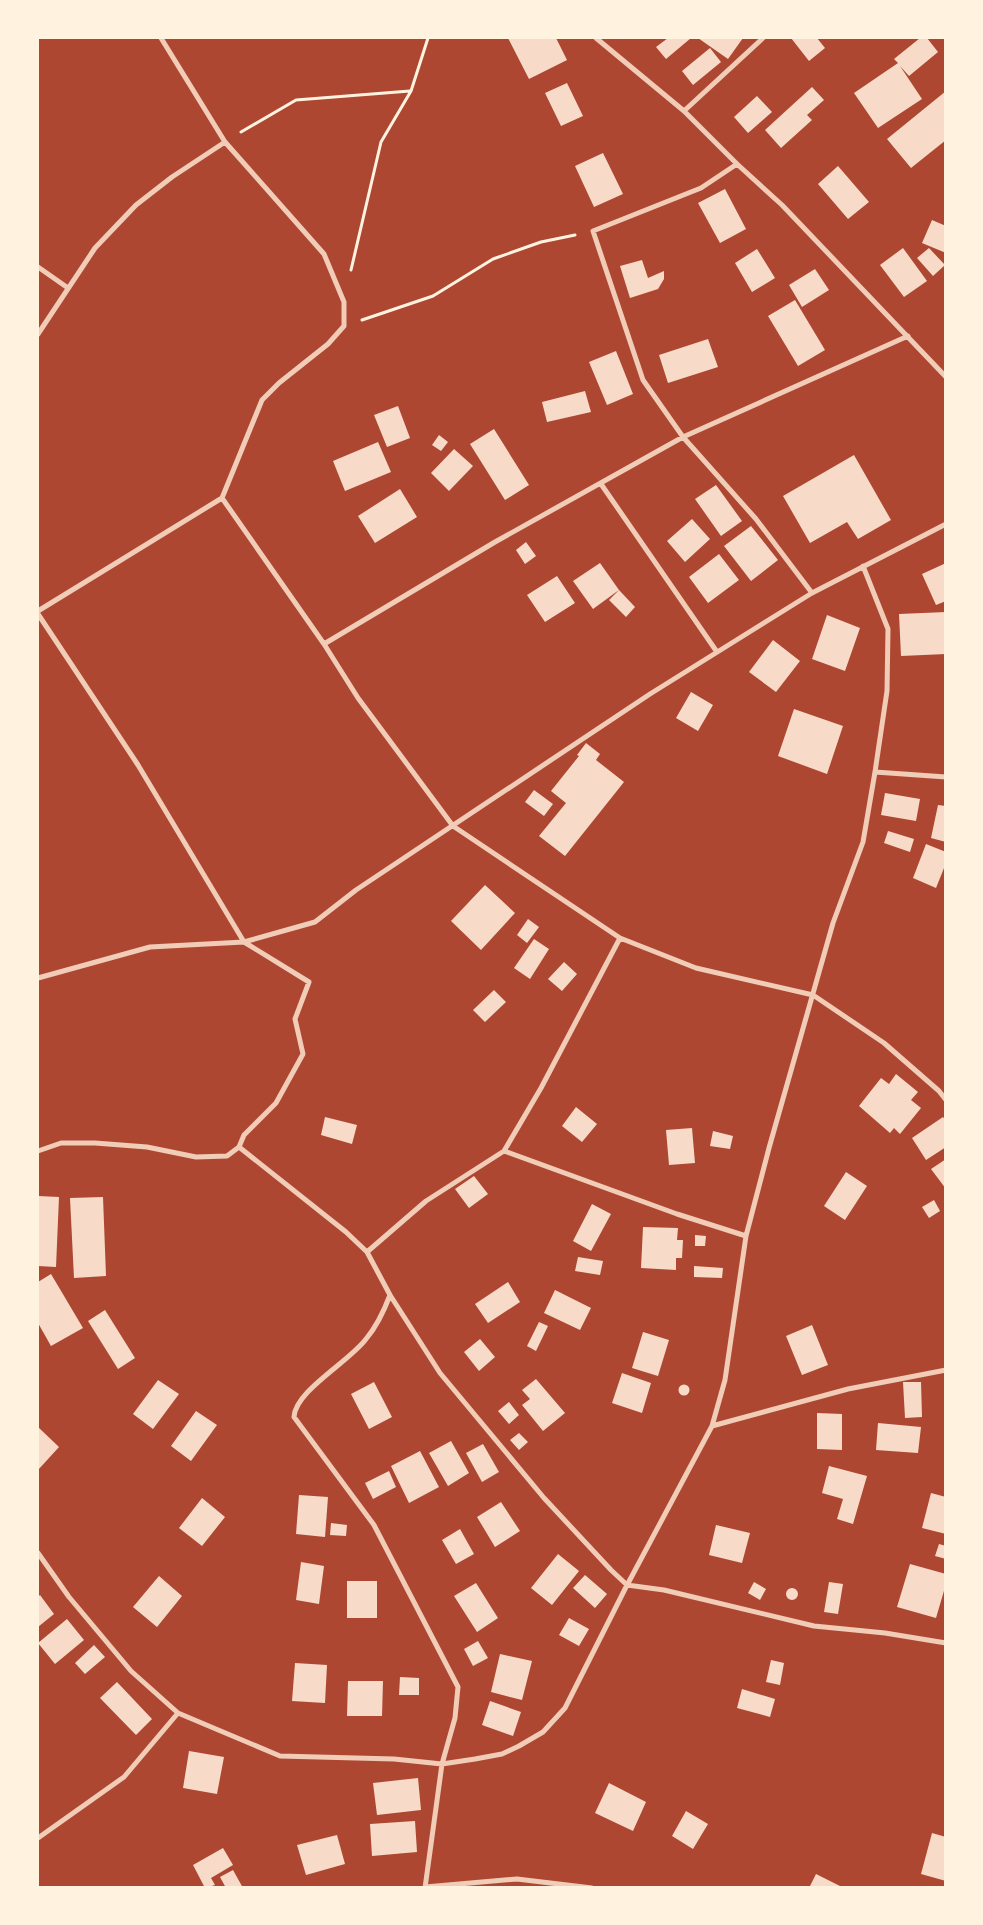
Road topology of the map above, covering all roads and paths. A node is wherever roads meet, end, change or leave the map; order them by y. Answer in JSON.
{"nodes":[{"id":1,"x":161,"y":38,"type":"edge"},
{"id":2,"x":428,"y":38,"type":"edge"},
{"id":3,"x":596,"y":38,"type":"edge"},
{"id":4,"x":763,"y":38,"type":"edge"},
{"id":5,"x":411,"y":91,"type":"junction"},
{"id":6,"x":684,"y":111,"type":"junction"},
{"id":7,"x":225,"y":142,"type":"junction"},
{"id":8,"x":737,"y":164,"type":"junction"},
{"id":9,"x":593,"y":231,"type":"junction"},
{"id":10,"x":38,"y":267,"type":"edge"},
{"id":11,"x":68,"y":288,"type":"junction"},
{"id":12,"x":344,"y":302,"type":"junction"},
{"id":13,"x":344,"y":326,"type":"junction"},
{"id":14,"x":38,"y":334,"type":"edge"},
{"id":15,"x":908,"y":336,"type":"junction"},
{"id":16,"x":946,"y":377,"type":"edge"},
{"id":17,"x":683,"y":438,"type":"junction"},
{"id":18,"x":601,"y":484,"type":"junction"},
{"id":19,"x":222,"y":498,"type":"junction"},
{"id":20,"x":946,"y":524,"type":"edge"},
{"id":21,"x":863,"y":566,"type":"junction"},
{"id":22,"x":812,"y":593,"type":"junction"},
{"id":23,"x":38,"y":612,"type":"edge"},
{"id":24,"x":324,"y":644,"type":"junction"},
{"id":25,"x":717,"y":652,"type":"junction"},
{"id":26,"x":875,"y":772,"type":"junction"},
{"id":27,"x":946,"y":777,"type":"edge"},
{"id":28,"x":453,"y":826,"type":"junction"},
{"id":29,"x":620,"y":938,"type":"junction"},
{"id":30,"x":244,"y":942,"type":"junction"},
{"id":31,"x":38,"y":978,"type":"edge"},
{"id":32,"x":813,"y":995,"type":"junction"},
{"id":33,"x":946,"y":1100,"type":"edge"},
{"id":34,"x":238,"y":1147,"type":"junction"},
{"id":35,"x":38,"y":1151,"type":"edge"},
{"id":36,"x":504,"y":1151,"type":"junction"},
{"id":37,"x":746,"y":1236,"type":"junction"},
{"id":38,"x":367,"y":1252,"type":"junction"},
{"id":39,"x":390,"y":1295,"type":"junction"},
{"id":40,"x":946,"y":1370,"type":"edge"},
{"id":41,"x":712,"y":1426,"type":"junction"},
{"id":42,"x":38,"y":1554,"type":"edge"},
{"id":43,"x":627,"y":1584,"type":"junction"},
{"id":44,"x":946,"y":1643,"type":"edge"},
{"id":45,"x":178,"y":1713,"type":"junction"},
{"id":46,"x":442,"y":1764,"type":"junction"},
{"id":47,"x":38,"y":1838,"type":"edge"},
{"id":48,"x":425,"y":1887,"type":"edge"},
{"id":49,"x":592,"y":1888,"type":"edge"}],
"edges":[{"from":1,"to":7,"type":"street"},
{"from":2,"to":5,"type":"path"},
{"from":3,"to":6,"type":"street"},
{"from":4,"to":6,"type":"street"},
{"from":5,"to":7,"type":"path"},
{"from":5,"to":12,"type":"path"},
{"from":6,"to":8,"type":"street"},
{"from":7,"to":11,"type":"street"},
{"from":7,"to":12,"type":"street"},
{"from":8,"to":9,"type":"street"},
{"from":8,"to":15,"type":"street"},
{"from":9,"to":13,"type":"path"},
{"from":9,"to":17,"type":"street"},
{"from":10,"to":11,"type":"street"},
{"from":11,"to":14,"type":"street"},
{"from":12,"to":13,"type":"street"},
{"from":13,"to":19,"type":"street"},
{"from":15,"to":16,"type":"street"},
{"from":15,"to":17,"type":"street"},
{"from":17,"to":18,"type":"street"},
{"from":17,"to":22,"type":"street"},
{"from":18,"to":24,"type":"street"},
{"from":18,"to":25,"type":"street"},
{"from":19,"to":23,"type":"street"},
{"from":19,"to":24,"type":"street"},
{"from":20,"to":21,"type":"street"},
{"from":21,"to":22,"type":"street"},
{"from":21,"to":26,"type":"street"},
{"from":22,"to":25,"type":"street"},
{"from":23,"to":30,"type":"street"},
{"from":24,"to":28,"type":"street"},
{"from":25,"to":28,"type":"street"},
{"from":26,"to":27,"type":"street"},
{"from":26,"to":32,"type":"street"},
{"from":28,"to":29,"type":"street"},
{"from":28,"to":30,"type":"street"},
{"from":29,"to":32,"type":"street"},
{"from":29,"to":36,"type":"street"},
{"from":30,"to":31,"type":"street"},
{"from":30,"to":34,"type":"street"},
{"from":32,"to":33,"type":"street"},
{"from":32,"to":37,"type":"street"},
{"from":34,"to":35,"type":"street"},
{"from":34,"to":38,"type":"street"},
{"from":36,"to":37,"type":"street"},
{"from":36,"to":38,"type":"street"},
{"from":37,"to":41,"type":"street"},
{"from":38,"to":39,"type":"street"},
{"from":39,"to":43,"type":"street"},
{"from":39,"to":46,"type":"street"},
{"from":40,"to":41,"type":"street"},
{"from":41,"to":43,"type":"street"},
{"from":42,"to":45,"type":"street"},
{"from":43,"to":44,"type":"street"},
{"from":43,"to":46,"type":"street"},
{"from":45,"to":46,"type":"street"},
{"from":45,"to":47,"type":"street"},
{"from":46,"to":48,"type":"street"},
{"from":48,"to":49,"type":"street"}]}
